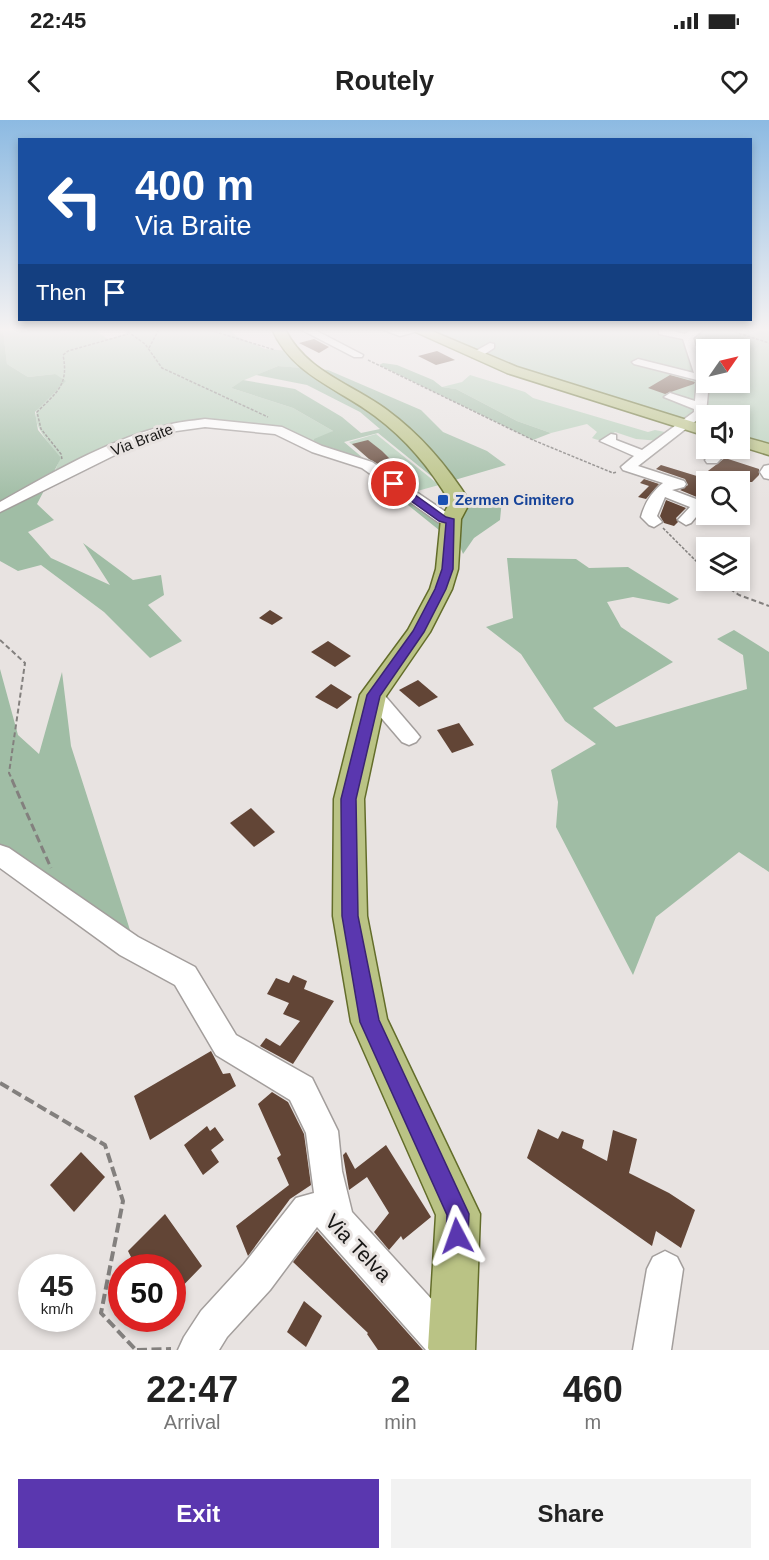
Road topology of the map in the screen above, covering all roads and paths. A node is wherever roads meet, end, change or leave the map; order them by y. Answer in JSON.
{"nodes":[{"id":1,"x":63,"y":386,"type":"edge"},
{"id":2,"x":200,"y":386,"type":"edge"},
{"id":3,"x":336,"y":386,"type":"edge"},
{"id":4,"x":423,"y":386,"type":"edge"},
{"id":5,"x":565,"y":386,"type":"edge"},
{"id":6,"x":670,"y":397,"type":"dead end"},
{"id":7,"x":696,"y":406,"type":"edge"},
{"id":8,"x":696,"y":415,"type":"edge"},
{"id":9,"x":683,"y":423,"type":"junction"},
{"id":10,"x":696,"y":428,"type":"edge"},
{"id":11,"x":288,"y":433,"type":"junction"},
{"id":12,"x":611,"y":438,"type":"dead end"},
{"id":13,"x":750,"y":444,"type":"edge"},
{"id":14,"x":769,"y":450,"type":"edge"},
{"id":15,"x":643,"y":455,"type":"junction"},
{"id":16,"x":628,"y":467,"type":"junction"},
{"id":17,"x":769,"y":470,"type":"edge"},
{"id":18,"x":769,"y":475,"type":"edge"},
{"id":19,"x":52,"y":479,"type":"junction"},
{"id":20,"x":671,"y":486,"type":"junction"},
{"id":21,"x":0,"y":508,"type":"edge"},
{"id":22,"x":686,"y":520,"type":"dead end"},
{"id":23,"x":451,"y":521,"type":"junction"},
{"id":24,"x":654,"y":522,"type":"joint"},
{"id":25,"x":696,"y":561,"type":"edge"},
{"id":26,"x":732,"y":591,"type":"edge"},
{"id":27,"x":769,"y":606,"type":"edge"},
{"id":28,"x":0,"y":640,"type":"edge"},
{"id":29,"x":374,"y":695,"type":"junction"},
{"id":30,"x":409,"y":736,"type":"dead end"},
{"id":31,"x":0,"y":855,"type":"edge"},
{"id":32,"x":51,"y":869,"type":"dead end"},
{"id":33,"x":0,"y":1083,"type":"edge"},
{"id":34,"x":337,"y":1221,"type":"junction"},
{"id":35,"x":665,"y":1269,"type":"dead end"},
{"id":36,"x":197,"y":1349,"type":"edge"},
{"id":37,"x":453,"y":1349,"type":"edge"},
{"id":38,"x":136,"y":1350,"type":"edge"},
{"id":39,"x":652,"y":1350,"type":"edge"}],
"edges":[{"from":1,"to":19,"type":"path"},
{"from":2,"to":11,"type":"path"},
{"from":3,"to":23,"type":"main road"},
{"from":4,"to":16,"type":"path"},
{"from":5,"to":9,"type":"main road"},
{"from":6,"to":7,"type":"street"},
{"from":8,"to":9,"type":"street"},
{"from":9,"to":10,"type":"main road"},
{"from":9,"to":15,"type":"street"},
{"from":11,"to":19,"type":"street","name":"Via Braite"},
{"from":11,"to":23,"type":"street","name":"Via Braite"},
{"from":12,"to":15,"type":"street"},
{"from":13,"to":14,"type":"main road"},
{"from":15,"to":16,"type":"street"},
{"from":16,"to":20,"type":"street"},
{"from":17,"to":18,"type":"street"},
{"from":19,"to":21,"type":"street","name":"Via Braite"},
{"from":20,"to":22,"type":"street"},
{"from":20,"to":24,"type":"street"},
{"from":23,"to":29,"type":"main road"},
{"from":24,"to":25,"type":"path"},
{"from":26,"to":27,"type":"path"},
{"from":28,"to":32,"type":"path"},
{"from":29,"to":30,"type":"street"},
{"from":29,"to":37,"type":"main road"},
{"from":31,"to":34,"type":"street"},
{"from":33,"to":38,"type":"path"},
{"from":34,"to":36,"type":"street","name":"Via Telva"},
{"from":34,"to":37,"type":"street","name":"Via Telva"},
{"from":35,"to":39,"type":"street"},
{"from":36,"to":38,"type":"path"}]}
